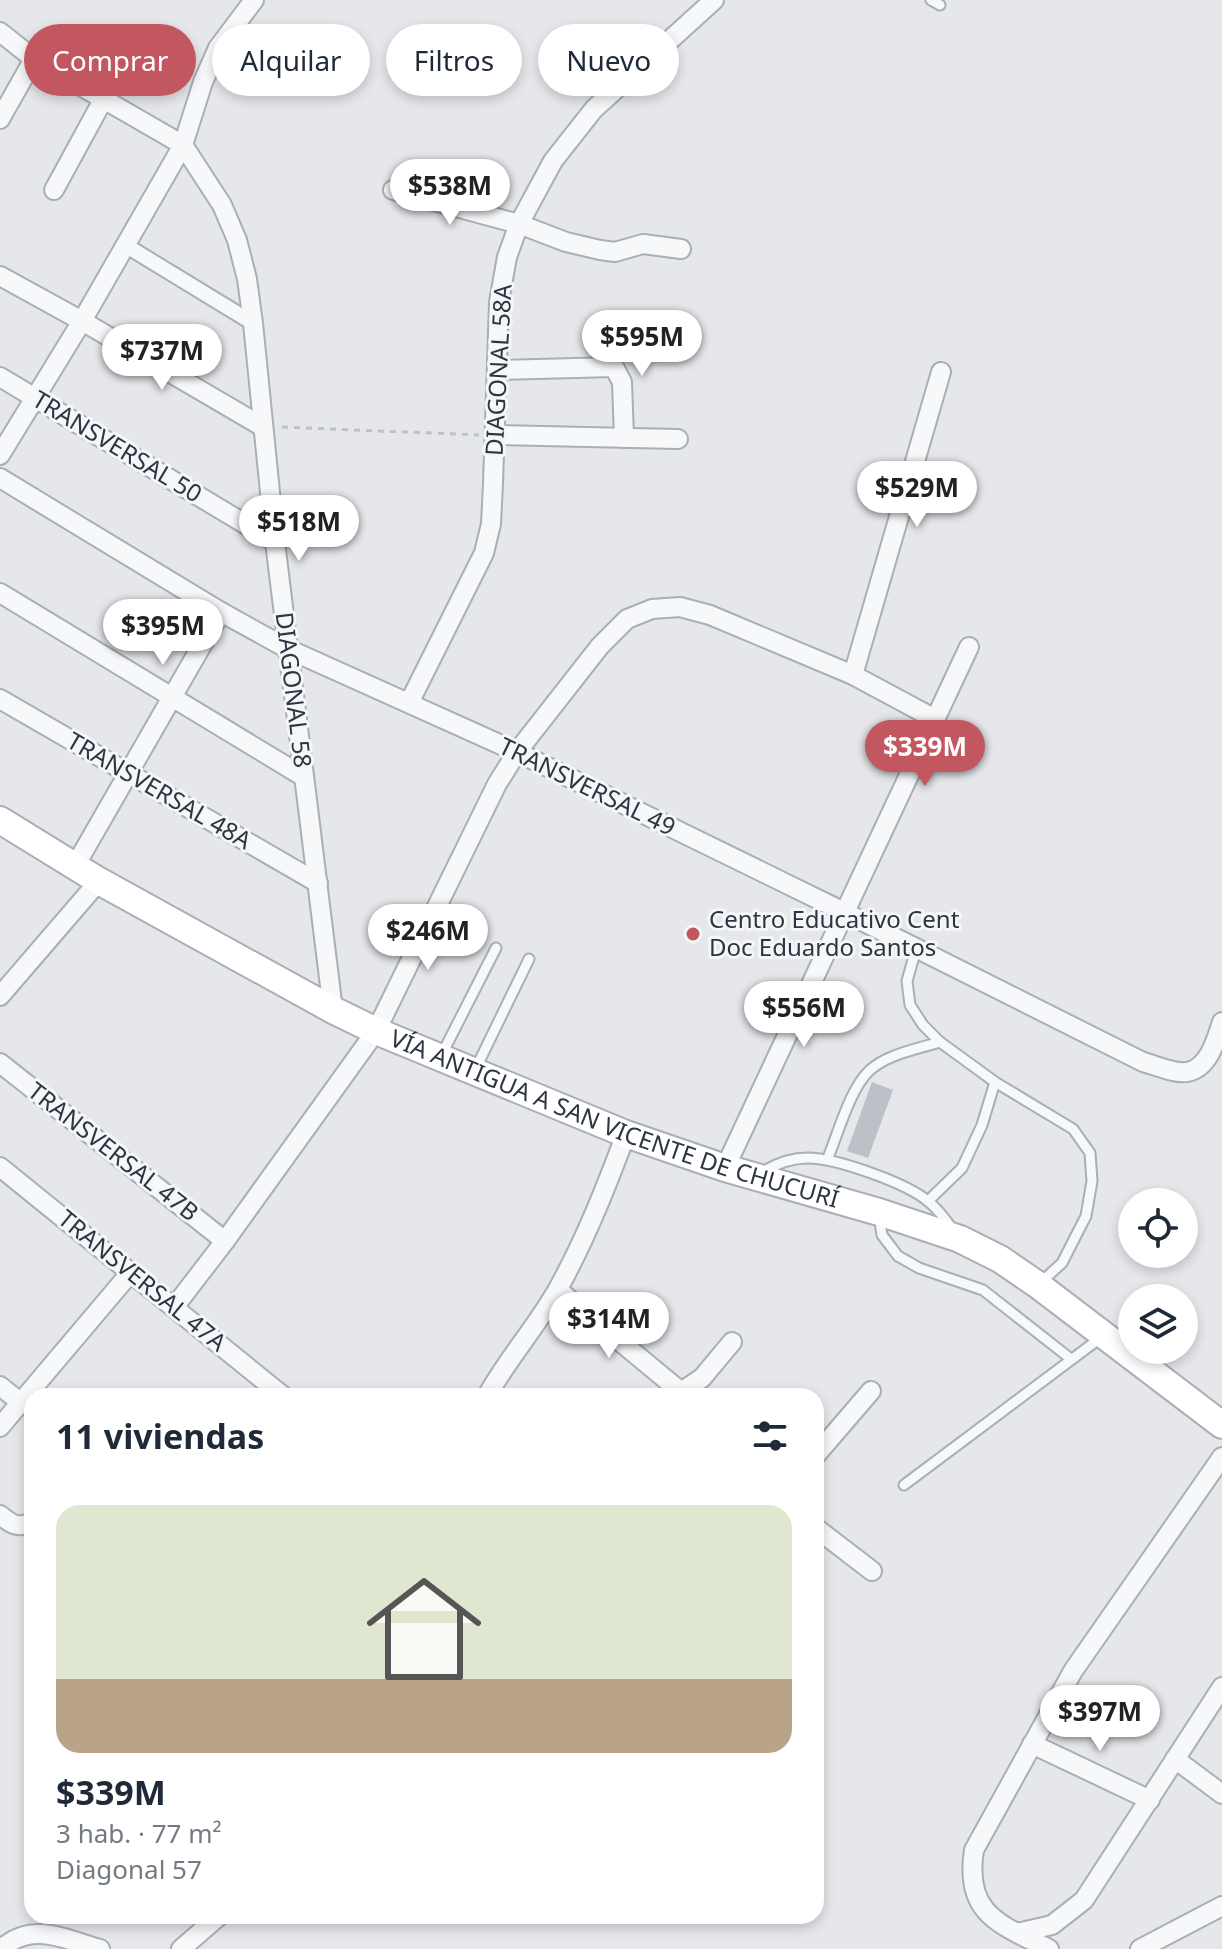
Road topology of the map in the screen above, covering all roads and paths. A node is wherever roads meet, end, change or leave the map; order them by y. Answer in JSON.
{"nodes":[{"id":1,"x":254,"y":0,"type":"edge"},
{"id":2,"x":714,"y":0,"type":"edge"},
{"id":3,"x":0,"y":32,"type":"edge"},
{"id":4,"x":24,"y":51,"type":"edge"},
{"id":5,"x":24,"y":77,"type":"edge"},
{"id":6,"x":96,"y":96,"type":"edge"},
{"id":7,"x":103,"y":100,"type":"junction"},
{"id":8,"x":0,"y":119,"type":"edge"},
{"id":9,"x":183,"y":145,"type":"junction"},
{"id":10,"x":54,"y":190,"type":"dead end"},
{"id":11,"x":393,"y":190,"type":"dead end"},
{"id":12,"x":519,"y":224,"type":"junction"},
{"id":13,"x":125,"y":245,"type":"junction"},
{"id":14,"x":681,"y":249,"type":"dead end"},
{"id":15,"x":0,"y":276,"type":"edge"},
{"id":16,"x":82,"y":321,"type":"junction"},
{"id":17,"x":253,"y":323,"type":"junction"},
{"id":18,"x":497,"y":370,"type":"junction"},
{"id":19,"x":941,"y":372,"type":"dead end"},
{"id":20,"x":0,"y":377,"type":"edge"},
{"id":21,"x":34,"y":397,"type":"junction"},
{"id":22,"x":263,"y":427,"type":"junction"},
{"id":23,"x":496,"y":435,"type":"junction"},
{"id":24,"x":624,"y":438,"type":"junction"},
{"id":25,"x":678,"y":439,"type":"dead end"},
{"id":26,"x":0,"y":455,"type":"edge"},
{"id":27,"x":0,"y":478,"type":"edge"},
{"id":28,"x":275,"y":542,"type":"junction"},
{"id":29,"x":0,"y":593,"type":"edge"},
{"id":30,"x":221,"y":612,"type":"junction"},
{"id":31,"x":969,"y":647,"type":"dead end"},
{"id":32,"x":288,"y":649,"type":"junction"},
{"id":33,"x":853,"y":675,"type":"junction"},
{"id":34,"x":171,"y":696,"type":"junction"},
{"id":35,"x":0,"y":699,"type":"edge"},
{"id":36,"x":409,"y":703,"type":"junction"},
{"id":37,"x":935,"y":719,"type":"junction"},
{"id":38,"x":517,"y":752,"type":"junction"},
{"id":39,"x":128,"y":773,"type":"junction"},
{"id":40,"x":304,"y":777,"type":"junction"},
{"id":41,"x":0,"y":820,"type":"edge"},
{"id":42,"x":75,"y":866,"type":"junction"},
{"id":43,"x":99,"y":881,"type":"junction"},
{"id":44,"x":318,"y":883,"type":"junction"},
{"id":45,"x":844,"y":912,"type":"junction"},
{"id":46,"x":496,"y":948,"type":"dead end"},
{"id":47,"x":916,"y":949,"type":"junction"},
{"id":48,"x":529,"y":959,"type":"dead end"},
{"id":49,"x":0,"y":996,"type":"edge"},
{"id":50,"x":333,"y":1010,"type":"junction"},
{"id":51,"x":1222,"y":1022,"type":"edge"},
{"id":52,"x":376,"y":1031,"type":"junction"},
{"id":53,"x":940,"y":1042,"type":"junction"},
{"id":54,"x":440,"y":1059,"type":"junction"},
{"id":55,"x":0,"y":1063,"type":"edge"},
{"id":56,"x":474,"y":1073,"type":"junction"},
{"id":57,"x":995,"y":1082,"type":"junction"},
{"id":58,"x":626,"y":1134,"type":"junction"},
{"id":59,"x":827,"y":1160,"type":"junction"},
{"id":60,"x":0,"y":1167,"type":"edge"},
{"id":61,"x":725,"y":1168,"type":"junction"},
{"id":62,"x":754,"y":1177,"type":"junction"},
{"id":63,"x":928,"y":1201,"type":"junction"},
{"id":64,"x":879,"y":1212,"type":"junction"},
{"id":65,"x":960,"y":1239,"type":"junction"},
{"id":66,"x":225,"y":1241,"type":"junction"},
{"id":67,"x":131,"y":1272,"type":"junction"},
{"id":68,"x":1038,"y":1285,"type":"junction"},
{"id":69,"x":558,"y":1290,"type":"junction"},
{"id":70,"x":175,"y":1306,"type":"junction"},
{"id":71,"x":1106,"y":1334,"type":"junction"},
{"id":72,"x":732,"y":1342,"type":"dead end"},
{"id":73,"x":1071,"y":1359,"type":"junction"},
{"id":74,"x":0,"y":1386,"type":"edge"},
{"id":75,"x":32,"y":1388,"type":"edge"},
{"id":76,"x":273,"y":1388,"type":"edge"},
{"id":77,"x":492,"y":1388,"type":"edge"},
{"id":78,"x":673,"y":1388,"type":"edge"},
{"id":79,"x":688,"y":1388,"type":"edge"},
{"id":80,"x":871,"y":1391,"type":"dead end"},
{"id":81,"x":24,"y":1397,"type":"edge"},
{"id":82,"x":20,"y":1402,"type":"junction"},
{"id":83,"x":1222,"y":1425,"type":"edge"},
{"id":84,"x":0,"y":1427,"type":"edge"},
{"id":85,"x":824,"y":1446,"type":"edge"},
{"id":86,"x":1222,"y":1457,"type":"edge"},
{"id":87,"x":904,"y":1485,"type":"dead end"},
{"id":88,"x":824,"y":1534,"type":"edge"},
{"id":89,"x":872,"y":1571,"type":"dead end"},
{"id":90,"x":1222,"y":1687,"type":"edge"},
{"id":91,"x":1032,"y":1744,"type":"junction"},
{"id":92,"x":1175,"y":1759,"type":"junction"},
{"id":93,"x":1222,"y":1794,"type":"edge"},
{"id":94,"x":1150,"y":1800,"type":"junction"},
{"id":95,"x":1222,"y":1906,"type":"edge"},
{"id":96,"x":210,"y":1924,"type":"edge"},
{"id":97,"x":1017,"y":1933,"type":"junction"},
{"id":98,"x":1,"y":1949,"type":"edge"},
{"id":99,"x":100,"y":1949,"type":"edge"},
{"id":100,"x":181,"y":1949,"type":"edge"},
{"id":101,"x":1049,"y":1949,"type":"edge"},
{"id":102,"x":1140,"y":1949,"type":"edge"}],
"edges":[{"from":1,"to":9,"type":"street"},
{"from":2,"to":12,"type":"street","name":"DIAGONAL 58A"},
{"from":3,"to":4,"type":"street"},
{"from":5,"to":8,"type":"street"},
{"from":6,"to":7,"type":"street"},
{"from":7,"to":9,"type":"street"},
{"from":7,"to":10,"type":"street"},
{"from":9,"to":13,"type":"street"},
{"from":9,"to":17,"type":"street","name":"DIAGONAL 58"},
{"from":11,"to":12,"type":"street"},
{"from":12,"to":14,"type":"street"},
{"from":12,"to":18,"type":"street","name":"DIAGONAL 58A"},
{"from":13,"to":16,"type":"street"},
{"from":13,"to":17,"type":"street"},
{"from":15,"to":16,"type":"street"},
{"from":16,"to":21,"type":"street"},
{"from":16,"to":22,"type":"street"},
{"from":17,"to":22,"type":"street","name":"DIAGONAL 58"},
{"from":18,"to":23,"type":"street","name":"DIAGONAL 58A"},
{"from":18,"to":24,"type":"street"},
{"from":19,"to":33,"type":"street"},
{"from":20,"to":21,"type":"street","name":"TRANSVERSAL 50"},
{"from":21,"to":26,"type":"street"},
{"from":21,"to":28,"type":"street","name":"TRANSVERSAL 50"},
{"from":22,"to":23,"type":"path"},
{"from":22,"to":28,"type":"street","name":"DIAGONAL 58"},
{"from":23,"to":24,"type":"street"},
{"from":23,"to":36,"type":"street","name":"DIAGONAL 58A"},
{"from":24,"to":25,"type":"street"},
{"from":27,"to":30,"type":"street","name":"TRANSVERSAL 49"},
{"from":28,"to":32,"type":"street","name":"DIAGONAL 58"},
{"from":29,"to":34,"type":"street"},
{"from":30,"to":32,"type":"street","name":"TRANSVERSAL 49"},
{"from":30,"to":34,"type":"street"},
{"from":31,"to":37,"type":"street"},
{"from":32,"to":36,"type":"street","name":"TRANSVERSAL 49"},
{"from":32,"to":40,"type":"street","name":"DIAGONAL 58"},
{"from":33,"to":37,"type":"street"},
{"from":33,"to":38,"type":"street"},
{"from":34,"to":39,"type":"street"},
{"from":34,"to":40,"type":"street"},
{"from":35,"to":39,"type":"street","name":"TRANSVERSAL 48A"},
{"from":36,"to":38,"type":"street","name":"TRANSVERSAL 49"},
{"from":37,"to":45,"type":"street"},
{"from":38,"to":45,"type":"street","name":"TRANSVERSAL 49"},
{"from":38,"to":52,"type":"street"},
{"from":39,"to":42,"type":"street"},
{"from":39,"to":44,"type":"street","name":"TRANSVERSAL 48A"},
{"from":40,"to":44,"type":"street","name":"DIAGONAL 58"},
{"from":41,"to":42,"type":"main road","name":"VÍA ANTIGUA A SAN VICENTE DE CHUCURÍ"},
{"from":42,"to":43,"type":"main road","name":"VÍA ANTIGUA A SAN VICENTE DE CHUCURÍ"},
{"from":43,"to":49,"type":"street"},
{"from":43,"to":50,"type":"main road","name":"VÍA ANTIGUA A SAN VICENTE DE CHUCURÍ"},
{"from":44,"to":50,"type":"street","name":"DIAGONAL 58"},
{"from":45,"to":47,"type":"street","name":"TRANSVERSAL 49"},
{"from":45,"to":61,"type":"street"},
{"from":46,"to":54,"type":"lane"},
{"from":47,"to":51,"type":"street","name":"TRANSVERSAL 49"},
{"from":47,"to":53,"type":"lane"},
{"from":48,"to":56,"type":"lane"},
{"from":50,"to":52,"type":"main road","name":"VÍA ANTIGUA A SAN VICENTE DE CHUCURÍ"},
{"from":52,"to":54,"type":"main road","name":"VÍA ANTIGUA A SAN VICENTE DE CHUCURÍ"},
{"from":52,"to":66,"type":"street"},
{"from":53,"to":57,"type":"lane"},
{"from":53,"to":59,"type":"lane"},
{"from":54,"to":56,"type":"main road","name":"VÍA ANTIGUA A SAN VICENTE DE CHUCURÍ"},
{"from":55,"to":66,"type":"street","name":"TRANSVERSAL 47B"},
{"from":56,"to":58,"type":"main road","name":"VÍA ANTIGUA A SAN VICENTE DE CHUCURÍ"},
{"from":57,"to":63,"type":"lane"},
{"from":57,"to":68,"type":"lane"},
{"from":58,"to":61,"type":"main road","name":"VÍA ANTIGUA A SAN VICENTE DE CHUCURÍ"},
{"from":58,"to":69,"type":"street"},
{"from":59,"to":62,"type":"lane"},
{"from":59,"to":63,"type":"lane"},
{"from":60,"to":67,"type":"street","name":"TRANSVERSAL 47A"},
{"from":61,"to":62,"type":"main road","name":"VÍA ANTIGUA A SAN VICENTE DE CHUCURÍ"},
{"from":62,"to":64,"type":"main road","name":"VÍA ANTIGUA A SAN VICENTE DE CHUCURÍ"},
{"from":63,"to":65,"type":"lane"},
{"from":64,"to":65,"type":"main road","name":"VÍA ANTIGUA A SAN VICENTE DE CHUCURÍ"},
{"from":64,"to":73,"type":"lane"},
{"from":65,"to":68,"type":"main road","name":"VÍA ANTIGUA A SAN VICENTE DE CHUCURÍ"},
{"from":66,"to":70,"type":"street"},
{"from":67,"to":70,"type":"street","name":"TRANSVERSAL 47A"},
{"from":67,"to":75,"type":"street"},
{"from":68,"to":71,"type":"main road","name":"VÍA ANTIGUA A SAN VICENTE DE CHUCURÍ"},
{"from":69,"to":77,"type":"street"},
{"from":69,"to":78,"type":"street"},
{"from":70,"to":76,"type":"street","name":"TRANSVERSAL 47A"},
{"from":71,"to":73,"type":"lane"},
{"from":71,"to":83,"type":"main road","name":"VÍA ANTIGUA A SAN VICENTE DE CHUCURÍ"},
{"from":72,"to":79,"type":"street"},
{"from":73,"to":87,"type":"lane"},
{"from":74,"to":82,"type":"street"},
{"from":80,"to":85,"type":"street"},
{"from":81,"to":82,"type":"street"},
{"from":82,"to":84,"type":"street"},
{"from":86,"to":91,"type":"street"},
{"from":88,"to":89,"type":"street"},
{"from":90,"to":92,"type":"street"},
{"from":91,"to":94,"type":"street"},
{"from":91,"to":97,"type":"street"},
{"from":92,"to":93,"type":"street"},
{"from":92,"to":94,"type":"street"},
{"from":94,"to":97,"type":"street"},
{"from":95,"to":102,"type":"street"},
{"from":96,"to":100,"type":"street"},
{"from":97,"to":101,"type":"street"},
{"from":98,"to":99,"type":"street"}]}
